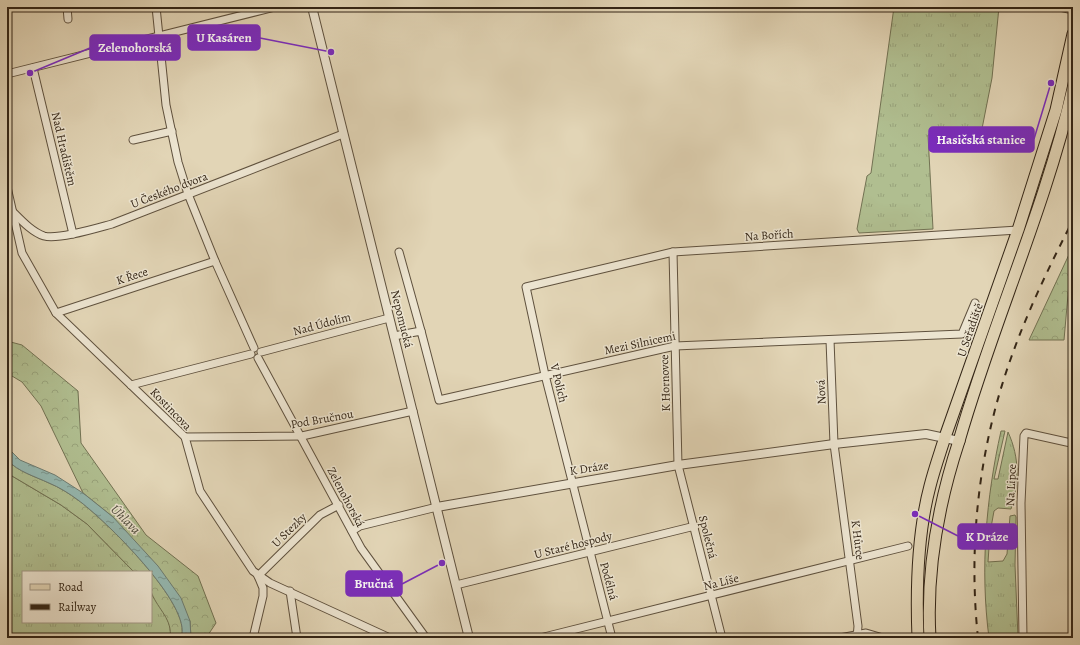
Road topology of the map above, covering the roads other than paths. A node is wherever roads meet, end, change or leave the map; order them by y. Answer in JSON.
{"nodes":[{"id":1,"x":67,"y":7,"type":"edge"},
{"id":2,"x":156,"y":7,"type":"edge"},
{"id":3,"x":275,"y":7,"type":"edge"},
{"id":4,"x":312,"y":7,"type":"edge"},
{"id":5,"x":1060,"y":7,"type":"edge"},
{"id":6,"x":1073,"y":10,"type":"edge"},
{"id":7,"x":68,"y":19,"type":"dead end"},
{"id":8,"x":1073,"y":34,"type":"edge"},
{"id":9,"x":158,"y":35,"type":"junction"},
{"id":10,"x":33,"y":68,"type":"junction"},
{"id":11,"x":7,"y":74,"type":"edge"},
{"id":12,"x":1073,"y":88,"type":"edge"},
{"id":13,"x":172,"y":131,"type":"junction"},
{"id":14,"x":343,"y":134,"type":"junction"},
{"id":15,"x":133,"y":140,"type":"dead end"},
{"id":16,"x":7,"y":187,"type":"edge"},
{"id":17,"x":188,"y":194,"type":"junction"},
{"id":18,"x":10,"y":210,"type":"edge"},
{"id":19,"x":1018,"y":230,"type":"junction"},
{"id":20,"x":73,"y":234,"type":"junction"},
{"id":21,"x":399,"y":252,"type":"dead end"},
{"id":22,"x":673,"y":252,"type":"junction"},
{"id":23,"x":215,"y":261,"type":"junction"},
{"id":24,"x":526,"y":287,"type":"joint"},
{"id":25,"x":975,"y":303,"type":"dead end"},
{"id":26,"x":56,"y":313,"type":"junction"},
{"id":27,"x":389,"y":318,"type":"junction"},
{"id":28,"x":421,"y":331,"type":"junction"},
{"id":29,"x":394,"y":336,"type":"junction"},
{"id":30,"x":830,"y":340,"type":"junction"},
{"id":31,"x":675,"y":346,"type":"junction"},
{"id":32,"x":252,"y":351,"type":"junction"},
{"id":33,"x":260,"y":355,"type":"junction"},
{"id":34,"x":546,"y":375,"type":"junction"},
{"id":35,"x":131,"y":385,"type":"junction"},
{"id":36,"x":413,"y":410,"type":"junction"},
{"id":37,"x":302,"y":436,"type":"junction"},
{"id":38,"x":185,"y":437,"type":"junction"},
{"id":39,"x":945,"y":437,"type":"junction"},
{"id":40,"x":959,"y":440,"type":"junction"},
{"id":41,"x":834,"y":444,"type":"junction"},
{"id":42,"x":1072,"y":444,"type":"edge"},
{"id":43,"x":678,"y":465,"type":"junction"},
{"id":44,"x":572,"y":483,"type":"junction"},
{"id":45,"x":339,"y":505,"type":"junction"},
{"id":46,"x":437,"y":506,"type":"junction"},
{"id":47,"x":694,"y":526,"type":"junction"},
{"id":48,"x":352,"y":531,"type":"junction"},
{"id":49,"x":908,"y":546,"type":"dead end"},
{"id":50,"x":590,"y":552,"type":"junction"},
{"id":51,"x":849,"y":561,"type":"junction"},
{"id":52,"x":258,"y":576,"type":"junction"},
{"id":53,"x":456,"y":585,"type":"junction"},
{"id":54,"x":290,"y":591,"type":"junction"},
{"id":55,"x":711,"y":596,"type":"junction"},
{"id":56,"x":608,"y":621,"type":"junction"},
{"id":57,"x":857,"y":636,"type":"edge"},
{"id":58,"x":253,"y":638,"type":"edge"},
{"id":59,"x":297,"y":638,"type":"edge"},
{"id":60,"x":390,"y":638,"type":"edge"},
{"id":61,"x":426,"y":638,"type":"edge"},
{"id":62,"x":469,"y":638,"type":"edge"},
{"id":63,"x":540,"y":638,"type":"edge"},
{"id":64,"x":612,"y":638,"type":"edge"},
{"id":65,"x":722,"y":638,"type":"edge"},
{"id":66,"x":840,"y":638,"type":"edge"},
{"id":67,"x":883,"y":638,"type":"edge"},
{"id":68,"x":918,"y":638,"type":"edge"},
{"id":69,"x":930,"y":638,"type":"edge"},
{"id":70,"x":1023,"y":638,"type":"edge"}],
"edges":[{"from":1,"to":7,"type":"street"},
{"from":2,"to":9,"type":"street"},
{"from":3,"to":9,"type":"street"},
{"from":4,"to":14,"type":"street","name":"Nepomucká"},
{"from":5,"to":6,"type":"street"},
{"from":8,"to":19,"type":"main road","name":"U Seřadiště"},
{"from":9,"to":10,"type":"street"},
{"from":9,"to":13,"type":"street"},
{"from":10,"to":11,"type":"street"},
{"from":10,"to":20,"type":"street","name":"Nad Hradištěm"},
{"from":12,"to":40,"type":"main road","name":"U Seřadiště"},
{"from":13,"to":15,"type":"street"},
{"from":13,"to":17,"type":"street"},
{"from":14,"to":17,"type":"street","name":"U Českého dvora"},
{"from":14,"to":27,"type":"street","name":"Nepomucká"},
{"from":16,"to":18,"type":"street","name":"Kostincova"},
{"from":17,"to":20,"type":"street","name":"U Českého dvora"},
{"from":17,"to":23,"type":"street"},
{"from":18,"to":20,"type":"street","name":"U Českého dvora"},
{"from":18,"to":26,"type":"street","name":"Kostincova"},
{"from":19,"to":22,"type":"street","name":"Na Bořích"},
{"from":19,"to":39,"type":"main road","name":"U Seřadiště"},
{"from":21,"to":28,"type":"street"},
{"from":22,"to":24,"type":"street","name":"Na Bořích"},
{"from":22,"to":31,"type":"street","name":"K Hornovce"},
{"from":23,"to":26,"type":"street","name":"K Řece"},
{"from":23,"to":32,"type":"street"},
{"from":24,"to":34,"type":"street","name":"V Polích"},
{"from":25,"to":30,"type":"street","name":"Mezi Silnicemi"},
{"from":26,"to":35,"type":"street","name":"Kostincova"},
{"from":27,"to":29,"type":"street","name":"Nepomucká"},
{"from":27,"to":33,"type":"street","name":"Nad Údolím"},
{"from":28,"to":29,"type":"street"},
{"from":28,"to":34,"type":"street","name":"Mezi Silnicemi"},
{"from":29,"to":36,"type":"street","name":"Nepomucká"},
{"from":30,"to":31,"type":"street","name":"Mezi Silnicemi"},
{"from":30,"to":41,"type":"street","name":"Nová"},
{"from":31,"to":34,"type":"street","name":"Mezi Silnicemi"},
{"from":31,"to":43,"type":"street","name":"K Hornovce"},
{"from":32,"to":33,"type":"street"},
{"from":32,"to":35,"type":"street"},
{"from":33,"to":37,"type":"street","name":"Zelenohorská"},
{"from":34,"to":44,"type":"street","name":"V Polích"},
{"from":35,"to":38,"type":"street","name":"Kostincova"},
{"from":36,"to":37,"type":"street","name":"Pod Bručnou"},
{"from":36,"to":46,"type":"street","name":"Nepomucká"},
{"from":37,"to":38,"type":"street","name":"Pod Bručnou"},
{"from":37,"to":45,"type":"street","name":"Zelenohorská"},
{"from":38,"to":52,"type":"street","name":"Kostincova"},
{"from":39,"to":40,"type":"street","name":"K Dráze"},
{"from":39,"to":41,"type":"street","name":"K Dráze"},
{"from":39,"to":68,"type":"main road","name":"U Seřadiště"},
{"from":40,"to":69,"type":"main road","name":"U Seřadiště"},
{"from":41,"to":43,"type":"street","name":"K Dráze"},
{"from":41,"to":51,"type":"street","name":"K Hůrce"},
{"from":42,"to":70,"type":"street","name":"Na Lipce"},
{"from":43,"to":44,"type":"street","name":"K Dráze"},
{"from":43,"to":47,"type":"street","name":"Společná"},
{"from":44,"to":46,"type":"street","name":"K Dráze"},
{"from":44,"to":50,"type":"street","name":"Podélná"},
{"from":45,"to":48,"type":"street","name":"Zelenohorská"},
{"from":45,"to":52,"type":"street","name":"U Stezky"},
{"from":46,"to":48,"type":"street"},
{"from":46,"to":53,"type":"street","name":"Nepomucká"},
{"from":47,"to":50,"type":"street","name":"U Staré hospody"},
{"from":47,"to":55,"type":"street","name":"Společná"},
{"from":48,"to":61,"type":"street","name":"Zelenohorská"},
{"from":49,"to":51,"type":"street","name":"Na Líše"},
{"from":50,"to":53,"type":"street","name":"U Staré hospody"},
{"from":50,"to":56,"type":"street","name":"Podélná"},
{"from":51,"to":55,"type":"street","name":"Na Líše"},
{"from":51,"to":57,"type":"street","name":"K Hůrce"},
{"from":52,"to":54,"type":"street","name":"Kostincova"},
{"from":52,"to":58,"type":"street"},
{"from":53,"to":62,"type":"street","name":"Nepomucká"},
{"from":54,"to":59,"type":"street"},
{"from":54,"to":60,"type":"street","name":"Kostincova"},
{"from":55,"to":56,"type":"street","name":"Na Líše"},
{"from":55,"to":65,"type":"street","name":"Společná"},
{"from":56,"to":63,"type":"street","name":"Na Líše"},
{"from":56,"to":64,"type":"street","name":"Podélná"},
{"from":57,"to":66,"type":"street"},
{"from":57,"to":67,"type":"street"}]}
